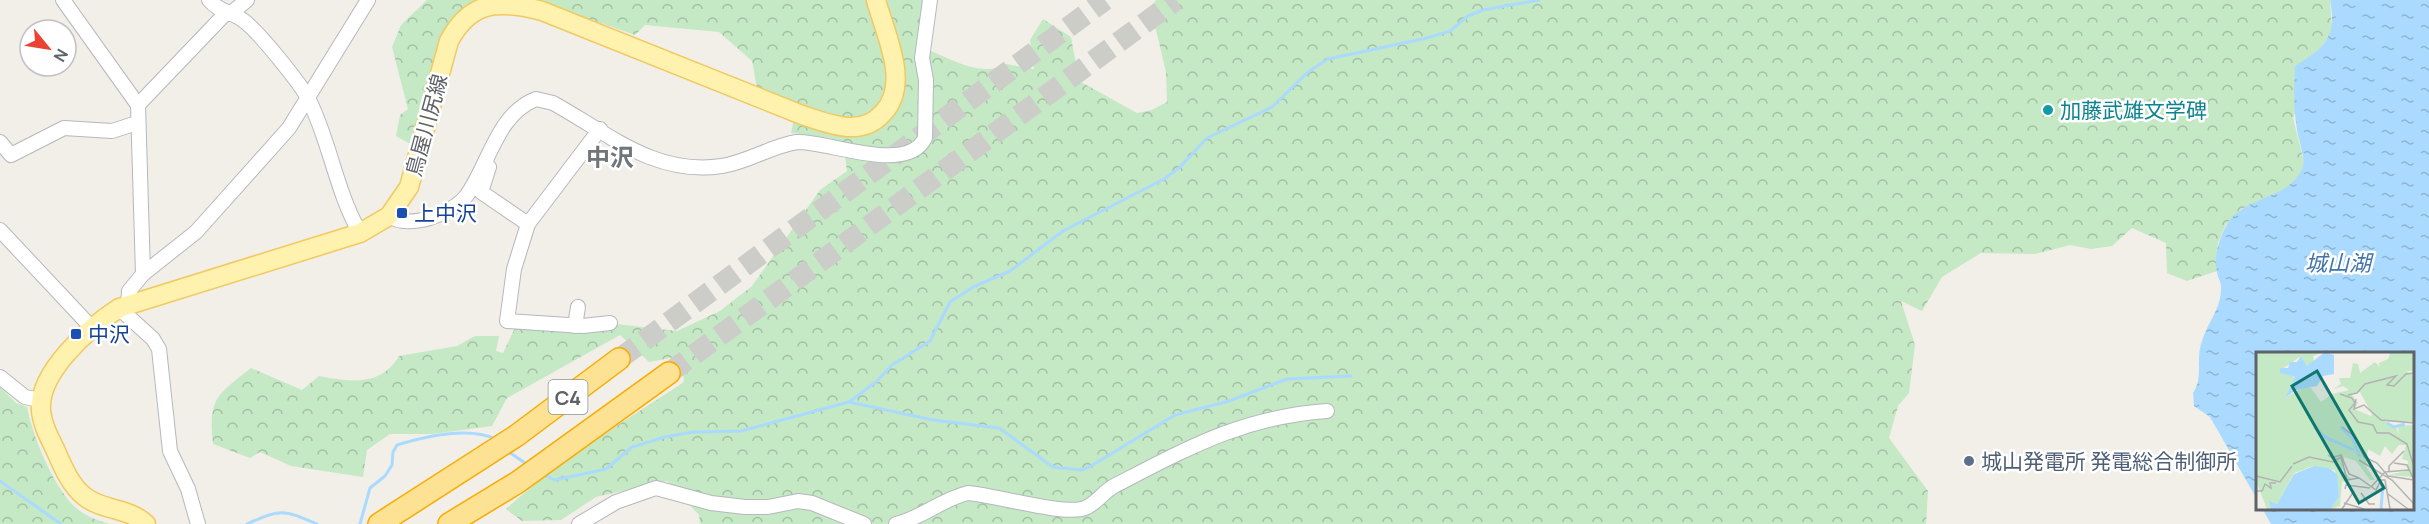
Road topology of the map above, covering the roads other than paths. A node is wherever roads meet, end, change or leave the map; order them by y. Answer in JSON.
{"nodes":[{"id":1,"x":63,"y":0,"type":"edge"},
{"id":2,"x":209,"y":0,"type":"edge"},
{"id":3,"x":247,"y":0,"type":"edge"},
{"id":4,"x":368,"y":0,"type":"edge"},
{"id":5,"x":876,"y":0,"type":"edge"},
{"id":6,"x":930,"y":0,"type":"edge"},
{"id":7,"x":228,"y":14,"type":"junction"},
{"id":8,"x":308,"y":99,"type":"junction"},
{"id":9,"x":138,"y":105,"type":"junction"},
{"id":10,"x":137,"y":123,"type":"junction"},
{"id":11,"x":600,"y":129,"type":"junction"},
{"id":12,"x":0,"y":142,"type":"edge"},
{"id":13,"x":487,"y":156,"type":"junction"},
{"id":14,"x":389,"y":216,"type":"junction"},
{"id":15,"x":528,"y":224,"type":"junction"},
{"id":16,"x":0,"y":230,"type":"edge"},
{"id":17,"x":360,"y":233,"type":"junction"},
{"id":18,"x":143,"y":274,"type":"junction"},
{"id":19,"x":124,"y":306,"type":"junction"},
{"id":20,"x":578,"y":307,"type":"dead end"},
{"id":21,"x":610,"y":323,"type":"dead end"},
{"id":22,"x":575,"y":326,"type":"junction"},
{"id":23,"x":92,"y":328,"type":"junction"},
{"id":24,"x":619,"y":359,"type":"tunnel mouth"},
{"id":25,"x":669,"y":374,"type":"tunnel mouth"},
{"id":26,"x":0,"y":377,"type":"edge"},
{"id":27,"x":41,"y":400,"type":"junction"},
{"id":28,"x":1327,"y":411,"type":"dead end"},
{"id":29,"x":197,"y":522,"type":"edge"},
{"id":30,"x":146,"y":524,"type":"edge"},
{"id":31,"x":380,"y":524,"type":"edge"},
{"id":32,"x":449,"y":524,"type":"edge"},
{"id":33,"x":579,"y":524,"type":"edge"},
{"id":34,"x":864,"y":524,"type":"edge"},
{"id":35,"x":896,"y":524,"type":"edge"}],
"edges":[{"from":1,"to":9,"type":"street"},
{"from":2,"to":7,"type":"street"},
{"from":3,"to":7,"type":"street"},
{"from":4,"to":8,"type":"street"},
{"from":5,"to":14,"type":"main road","name":"鳥屋川尻線"},
{"from":6,"to":11,"type":"street"},
{"from":7,"to":8,"type":"street"},
{"from":7,"to":9,"type":"street"},
{"from":8,"to":17,"type":"street"},
{"from":8,"to":18,"type":"street"},
{"from":9,"to":10,"type":"street"},
{"from":10,"to":12,"type":"street"},
{"from":10,"to":18,"type":"street"},
{"from":11,"to":13,"type":"street"},
{"from":11,"to":15,"type":"street"},
{"from":13,"to":14,"type":"street"},
{"from":13,"to":15,"type":"street"},
{"from":14,"to":17,"type":"main road","name":"鳥屋川尻線"},
{"from":15,"to":22,"type":"street"},
{"from":16,"to":23,"type":"street"},
{"from":17,"to":19,"type":"main road","name":"鳥屋川尻線"},
{"from":18,"to":19,"type":"street"},
{"from":19,"to":23,"type":"main road","name":"鳥屋川尻線"},
{"from":19,"to":29,"type":"street"},
{"from":20,"to":22,"type":"street"},
{"from":21,"to":22,"type":"street"},
{"from":23,"to":27,"type":"main road","name":"鳥屋川尻線"},
{"from":24,"to":31,"type":"highway","number":"C4"},
{"from":25,"to":32,"type":"highway","number":"C4"},
{"from":26,"to":27,"type":"street"},
{"from":27,"to":30,"type":"main road"},
{"from":28,"to":35,"type":"street"},
{"from":33,"to":34,"type":"street"}]}
